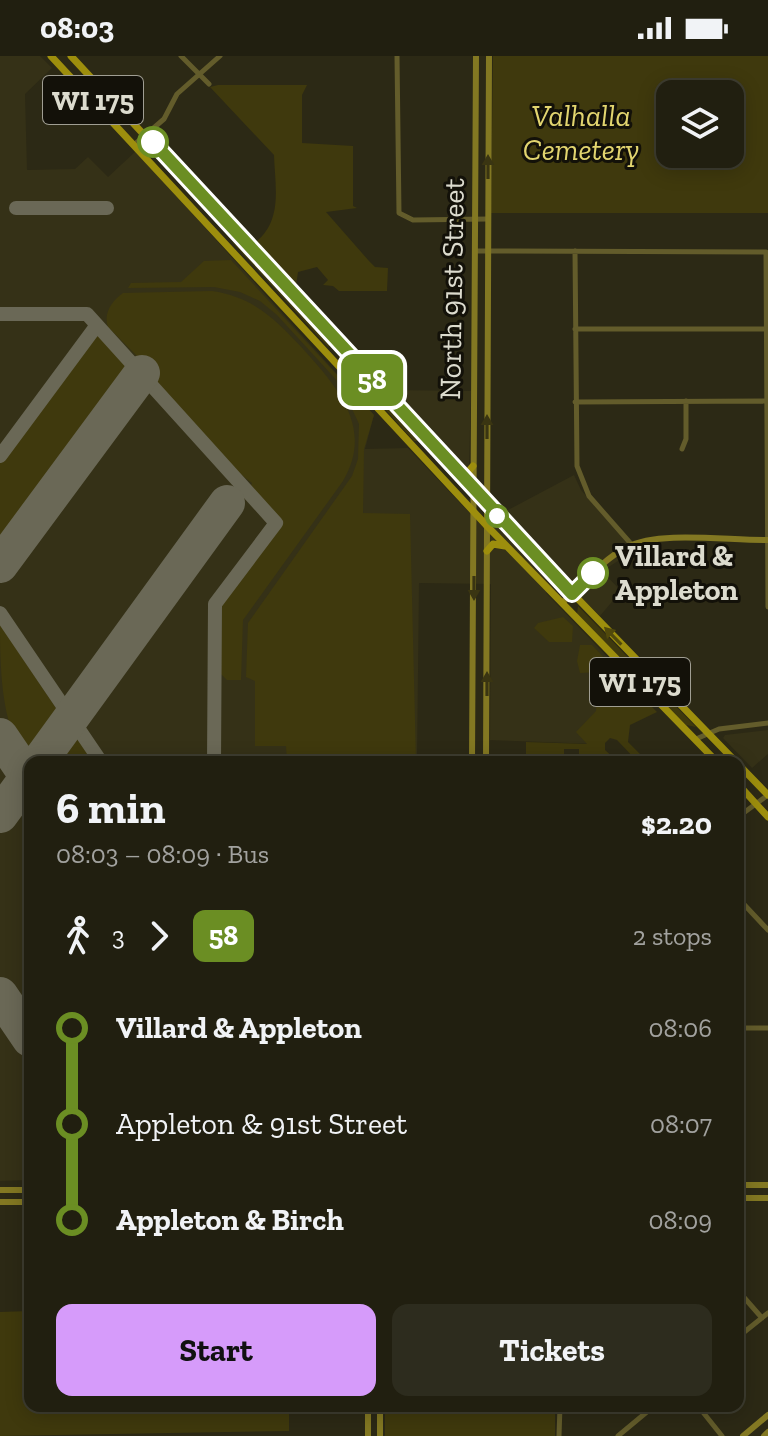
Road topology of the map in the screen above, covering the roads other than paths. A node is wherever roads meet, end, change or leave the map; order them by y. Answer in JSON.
{"nodes":[{"id":1,"x":51,"y":56,"type":"edge"},
{"id":2,"x":71,"y":56,"type":"edge"},
{"id":3,"x":181,"y":56,"type":"edge"},
{"id":4,"x":220,"y":56,"type":"edge"},
{"id":5,"x":397,"y":56,"type":"edge"},
{"id":6,"x":476,"y":56,"type":"edge"},
{"id":7,"x":489,"y":56,"type":"edge"},
{"id":8,"x":199,"y":74,"type":"junction"},
{"id":9,"x":209,"y":84,"type":"dead end"},
{"id":10,"x":146,"y":135,"type":"junction"},
{"id":11,"x":135,"y":144,"type":"junction"},
{"id":12,"x":475,"y":219,"type":"junction"},
{"id":13,"x":488,"y":219,"type":"junction"},
{"id":14,"x":475,"y":251,"type":"junction"},
{"id":15,"x":488,"y":251,"type":"junction"},
{"id":16,"x":575,"y":251,"type":"junction"},
{"id":17,"x":575,"y":329,"type":"junction"},
{"id":18,"x":766,"y":329,"type":"junction"},
{"id":19,"x":686,"y":401,"type":"junction"},
{"id":20,"x":766,"y":401,"type":"edge"},
{"id":21,"x":575,"y":402,"type":"junction"},
{"id":22,"x":682,"y":449,"type":"dead end"},
{"id":23,"x":473,"y":466,"type":"junction"},
{"id":24,"x":457,"y":472,"type":"junction"},
{"id":25,"x":473,"y":489,"type":"junction"},
{"id":26,"x":487,"y":505,"type":"junction"},
{"id":27,"x":473,"y":510,"type":"junction"},
{"id":28,"x":487,"y":526,"type":"junction"},
{"id":29,"x":767,"y":540,"type":"edge"},
{"id":30,"x":632,"y":545,"type":"junction"},
{"id":31,"x":509,"y":548,"type":"junction"},
{"id":32,"x":487,"y":551,"type":"junction"},
{"id":33,"x":535,"y":556,"type":"junction"},
{"id":34,"x":524,"y":564,"type":"junction"},
{"id":35,"x":572,"y":594,"type":"junction"},
{"id":36,"x":562,"y":603,"type":"junction"},
{"id":37,"x":768,"y":607,"type":"edge"},
{"id":38,"x":768,"y":723,"type":"edge"},
{"id":39,"x":706,"y":733,"type":"junction"},
{"id":40,"x":696,"y":739,"type":"junction"},
{"id":41,"x":472,"y":756,"type":"edge"},
{"id":42,"x":486,"y":756,"type":"edge"},
{"id":43,"x":712,"y":756,"type":"edge"},
{"id":44,"x":730,"y":756,"type":"edge"},
{"id":45,"x":744,"y":770,"type":"edge"},
{"id":46,"x":744,"y":791,"type":"edge"},
{"id":47,"x":768,"y":795,"type":"edge"},
{"id":48,"x":757,"y":805,"type":"junction"},
{"id":49,"x":744,"y":813,"type":"edge"},
{"id":50,"x":768,"y":817,"type":"edge"},
{"id":51,"x":744,"y":904,"type":"edge"},
{"id":52,"x":768,"y":930,"type":"edge"},
{"id":53,"x":744,"y":1028,"type":"edge"},
{"id":54,"x":768,"y":1028,"type":"edge"},
{"id":55,"x":744,"y":1185,"type":"edge"},
{"id":56,"x":768,"y":1185,"type":"edge"},
{"id":57,"x":0,"y":1190,"type":"edge"},
{"id":58,"x":24,"y":1190,"type":"edge"},
{"id":59,"x":744,"y":1198,"type":"edge"},
{"id":60,"x":768,"y":1198,"type":"edge"},
{"id":61,"x":0,"y":1202,"type":"edge"},
{"id":62,"x":24,"y":1202,"type":"edge"},
{"id":63,"x":744,"y":1298,"type":"edge"},
{"id":64,"x":768,"y":1313,"type":"edge"},
{"id":65,"x":762,"y":1318,"type":"junction"},
{"id":66,"x":744,"y":1332,"type":"edge"},
{"id":67,"x":368,"y":1412,"type":"edge"},
{"id":68,"x":380,"y":1412,"type":"edge"},
{"id":69,"x":560,"y":1412,"type":"edge"},
{"id":70,"x":647,"y":1412,"type":"edge"},
{"id":71,"x":703,"y":1412,"type":"edge"},
{"id":72,"x":768,"y":1415,"type":"edge"},
{"id":73,"x":368,"y":1436,"type":"edge"},
{"id":74,"x":380,"y":1436,"type":"edge"},
{"id":75,"x":559,"y":1436,"type":"edge"},
{"id":76,"x":618,"y":1436,"type":"edge"},
{"id":77,"x":722,"y":1436,"type":"edge"},
{"id":78,"x":743,"y":1436,"type":"edge"}],
"edges":[{"from":1,"to":11,"type":"main road","number":"WI 175"},
{"from":2,"to":10,"type":"main road","number":"WI 175"},
{"from":3,"to":8,"type":"street"},
{"from":4,"to":8,"type":"street"},
{"from":5,"to":12,"type":"street"},
{"from":6,"to":12,"type":"main road","name":"North 91st Street"},
{"from":13,"to":7,"type":"main road","name":"North 91st Street","one_way":true},
{"from":8,"to":9,"type":"street"},
{"from":8,"to":10,"type":"street"},
{"from":10,"to":11,"type":"street"},
{"from":10,"to":24,"type":"main road","number":"WI 175"},
{"from":11,"to":27,"type":"main road","number":"WI 175"},
{"from":12,"to":13,"type":"street"},
{"from":12,"to":14,"type":"main road","name":"North 91st Street"},
{"from":13,"to":15,"type":"main road","name":"North 91st Street"},
{"from":14,"to":15,"type":"street"},
{"from":14,"to":23,"type":"main road","name":"North 91st Street"},
{"from":15,"to":16,"type":"street"},
{"from":26,"to":15,"type":"main road","name":"North 91st Street","one_way":true},
{"from":16,"to":17,"type":"street"},
{"from":16,"to":18,"type":"street"},
{"from":17,"to":18,"type":"street"},
{"from":17,"to":21,"type":"street"},
{"from":18,"to":20,"type":"street"},
{"from":19,"to":20,"type":"street"},
{"from":19,"to":21,"type":"street"},
{"from":19,"to":22,"type":"street"},
{"from":20,"to":29,"type":"street"},
{"from":21,"to":30,"type":"street"},
{"from":23,"to":24,"type":"main road"},
{"from":23,"to":25,"type":"main road","name":"North 91st Street"},
{"from":24,"to":25,"type":"main road","number":"WI 175"},
{"from":25,"to":26,"type":"main road","number":"WI 175"},
{"from":25,"to":27,"type":"main road","name":"North 91st Street"},
{"from":26,"to":28,"type":"main road","name":"North 91st Street"},
{"from":26,"to":33,"type":"main road","number":"WI 175"},
{"from":27,"to":28,"type":"main road","number":"WI 175"},
{"from":27,"to":41,"type":"main road","name":"North 91st Street","one_way":true},
{"from":28,"to":31,"type":"main road","number":"WI 175"},
{"from":28,"to":32,"type":"main road","name":"North 91st Street"},
{"from":29,"to":30,"type":"main road"},
{"from":29,"to":37,"type":"street"},
{"from":30,"to":35,"type":"main road"},
{"from":31,"to":32,"type":"main road"},
{"from":31,"to":34,"type":"main road","number":"WI 175"},
{"from":42,"to":32,"type":"main road","name":"North 91st Street","one_way":true},
{"from":33,"to":34,"type":"main road"},
{"from":33,"to":35,"type":"main road","number":"WI 175"},
{"from":34,"to":36,"type":"main road","number":"WI 175"},
{"from":35,"to":36,"type":"main road"},
{"from":39,"to":35,"type":"main road","number":"WI 175","one_way":true},
{"from":36,"to":40,"type":"main road","number":"WI 175"},
{"from":38,"to":39,"type":"street"},
{"from":39,"to":40,"type":"street"},
{"from":39,"to":44,"type":"main road","number":"WI 175"},
{"from":40,"to":43,"type":"main road","number":"WI 175"},
{"from":45,"to":47,"type":"main road","number":"WI 175"},
{"from":46,"to":48,"type":"main road"},
{"from":47,"to":48,"type":"street"},
{"from":48,"to":49,"type":"street"},
{"from":48,"to":50,"type":"main road"},
{"from":51,"to":52,"type":"street"},
{"from":53,"to":54,"type":"street"},
{"from":55,"to":56,"type":"main road"},
{"from":57,"to":58,"type":"main road"},
{"from":59,"to":60,"type":"main road"},
{"from":61,"to":62,"type":"main road"},
{"from":63,"to":65,"type":"street"},
{"from":64,"to":65,"type":"street"},
{"from":65,"to":66,"type":"street"},
{"from":67,"to":73,"type":"main road"},
{"from":68,"to":74,"type":"main road"},
{"from":69,"to":75,"type":"street"},
{"from":70,"to":76,"type":"street"},
{"from":71,"to":77,"type":"street"},
{"from":72,"to":78,"type":"main road"}]}
